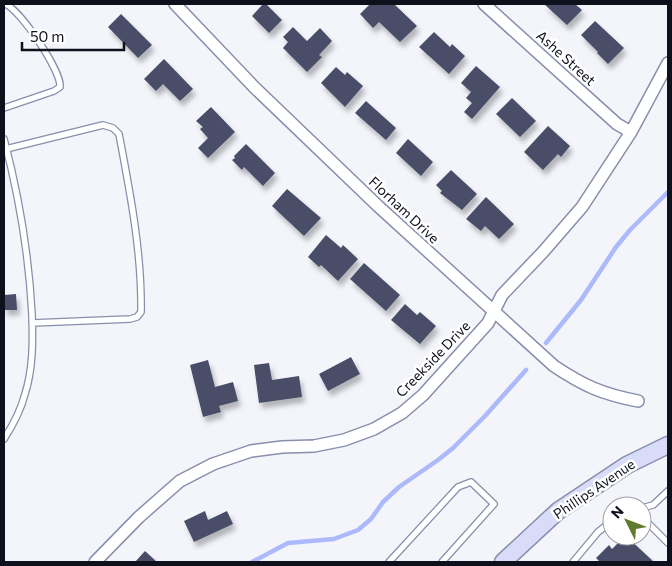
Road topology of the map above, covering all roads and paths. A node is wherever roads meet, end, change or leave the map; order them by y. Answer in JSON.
{"nodes":[{"id":1,"x":5,"y":4,"type":"edge"},
{"id":2,"x":175,"y":4,"type":"edge"},
{"id":3,"x":484,"y":4,"type":"edge"},
{"id":4,"x":668,"y":63,"type":"edge"},
{"id":5,"x":4,"y":108,"type":"edge"},
{"id":6,"x":631,"y":132,"type":"junction"},
{"id":7,"x":4,"y":139,"type":"edge"},
{"id":8,"x":6,"y":149,"type":"junction"},
{"id":9,"x":493,"y":311,"type":"junction"},
{"id":10,"x":32,"y":322,"type":"junction"},
{"id":11,"x":638,"y":401,"type":"dead end"},
{"id":12,"x":4,"y":438,"type":"edge"},
{"id":13,"x":668,"y":445,"type":"edge"},
{"id":14,"x":668,"y":491,"type":"edge"},
{"id":15,"x":652,"y":505,"type":"edge"},
{"id":16,"x":652,"y":527,"type":"edge"},
{"id":17,"x":602,"y":529,"type":"edge"},
{"id":18,"x":668,"y":543,"type":"edge"},
{"id":19,"x":95,"y":562,"type":"edge"},
{"id":20,"x":388,"y":562,"type":"edge"},
{"id":21,"x":442,"y":562,"type":"edge"},
{"id":22,"x":503,"y":562,"type":"edge"},
{"id":23,"x":572,"y":562,"type":"edge"}],
"edges":[{"from":1,"to":5,"type":"lane"},
{"from":2,"to":9,"type":"street","name":"Florham Drive"},
{"from":3,"to":6,"type":"street","name":"Ashe Street"},
{"from":4,"to":6,"type":"street","name":"Creekside Drive"},
{"from":6,"to":9,"type":"street","name":"Creekside Drive"},
{"from":7,"to":8,"type":"lane"},
{"from":8,"to":10,"type":"lane"},
{"from":8,"to":10,"type":"lane"},
{"from":9,"to":11,"type":"street","name":"Florham Drive"},
{"from":9,"to":19,"type":"street","name":"Creekside Drive"},
{"from":10,"to":12,"type":"lane"},
{"from":13,"to":22,"type":"street","name":"Phillips Avenue"},
{"from":14,"to":15,"type":"lane"},
{"from":16,"to":18,"type":"lane"},
{"from":17,"to":23,"type":"lane"},
{"from":20,"to":21,"type":"lane"}]}
